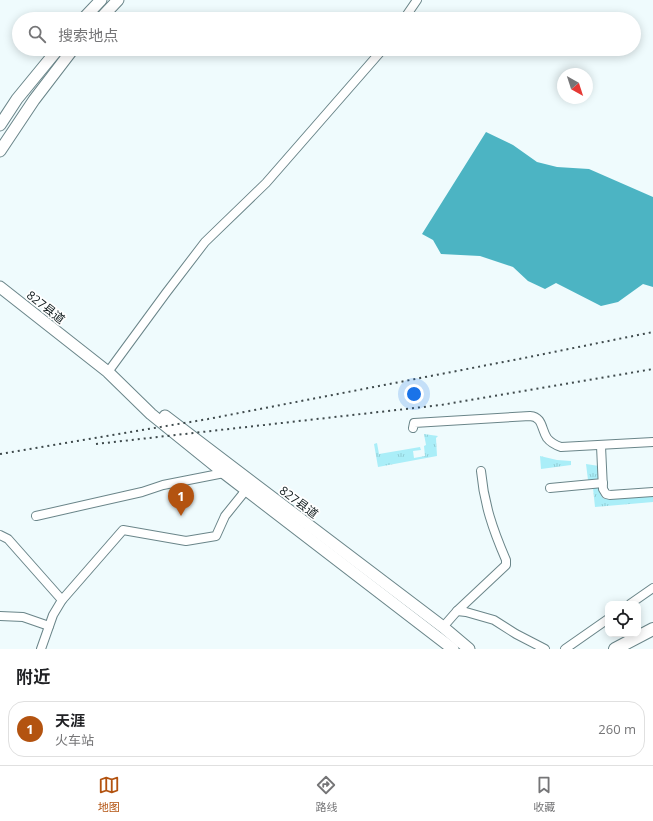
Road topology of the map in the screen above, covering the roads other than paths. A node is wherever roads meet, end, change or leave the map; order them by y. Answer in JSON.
{"nodes":[{"id":1,"x":101,"y":0,"type":"edge"},
{"id":2,"x":118,"y":0,"type":"edge"},
{"id":3,"x":417,"y":0,"type":"edge"},
{"id":4,"x":90,"y":12,"type":"edge"},
{"id":5,"x":107,"y":12,"type":"edge"},
{"id":6,"x":409,"y":12,"type":"edge"},
{"id":7,"x":52,"y":56,"type":"edge"},
{"id":8,"x":68,"y":56,"type":"edge"},
{"id":9,"x":377,"y":56,"type":"edge"},
{"id":10,"x":0,"y":125,"type":"edge"},
{"id":11,"x":0,"y":151,"type":"edge"},
{"id":12,"x":0,"y":287,"type":"edge"},
{"id":13,"x":110,"y":374,"type":"junction"},
{"id":14,"x":413,"y":428,"type":"dead end"},
{"id":15,"x":653,"y":442,"type":"edge"},
{"id":16,"x":601,"y":446,"type":"junction"},
{"id":17,"x":481,"y":471,"type":"dead end"},
{"id":18,"x":224,"y":473,"type":"junction"},
{"id":19,"x":603,"y":483,"type":"junction"},
{"id":20,"x":550,"y":488,"type":"dead end"},
{"id":21,"x":246,"y":490,"type":"junction"},
{"id":22,"x":653,"y":492,"type":"edge"},
{"id":23,"x":36,"y":516,"type":"dead end"},
{"id":24,"x":0,"y":535,"type":"edge"},
{"id":25,"x":653,"y":588,"type":"edge"},
{"id":26,"x":62,"y":600,"type":"junction"},
{"id":27,"x":634,"y":601,"type":"edge"},
{"id":28,"x":458,"y":611,"type":"junction"},
{"id":29,"x":0,"y":616,"type":"edge"},
{"id":30,"x":605,"y":621,"type":"edge"},
{"id":31,"x":49,"y":626,"type":"junction"},
{"id":32,"x":443,"y":627,"type":"junction"},
{"id":33,"x":653,"y":630,"type":"edge"},
{"id":34,"x":41,"y":649,"type":"edge"},
{"id":35,"x":453,"y":649,"type":"edge"},
{"id":36,"x":469,"y":649,"type":"edge"},
{"id":37,"x":546,"y":649,"type":"edge"},
{"id":38,"x":565,"y":649,"type":"edge"},
{"id":39,"x":615,"y":649,"type":"edge"}],
"edges":[{"from":1,"to":4,"type":"main road"},
{"from":2,"to":5,"type":"main road"},
{"from":3,"to":6,"type":"street"},
{"from":7,"to":10,"type":"main road"},
{"from":8,"to":11,"type":"main road"},
{"from":9,"to":13,"type":"street"},
{"from":12,"to":13,"type":"main road","name":"827县道"},
{"from":13,"to":18,"type":"main road","name":"827县道"},
{"from":13,"to":32,"type":"main road","name":"827县道"},
{"from":14,"to":16,"type":"street"},
{"from":15,"to":16,"type":"street"},
{"from":16,"to":19,"type":"street"},
{"from":17,"to":28,"type":"street"},
{"from":18,"to":21,"type":"main road","name":"827县道"},
{"from":18,"to":23,"type":"street"},
{"from":19,"to":20,"type":"street"},
{"from":19,"to":22,"type":"street"},
{"from":21,"to":26,"type":"street"},
{"from":21,"to":35,"type":"main road","name":"827县道"},
{"from":24,"to":26,"type":"street"},
{"from":25,"to":27,"type":"street"},
{"from":26,"to":31,"type":"street"},
{"from":28,"to":32,"type":"street"},
{"from":28,"to":37,"type":"street"},
{"from":29,"to":31,"type":"street"},
{"from":30,"to":38,"type":"street"},
{"from":31,"to":34,"type":"street"},
{"from":32,"to":36,"type":"main road","name":"827县道"},
{"from":33,"to":39,"type":"highway"}]}
